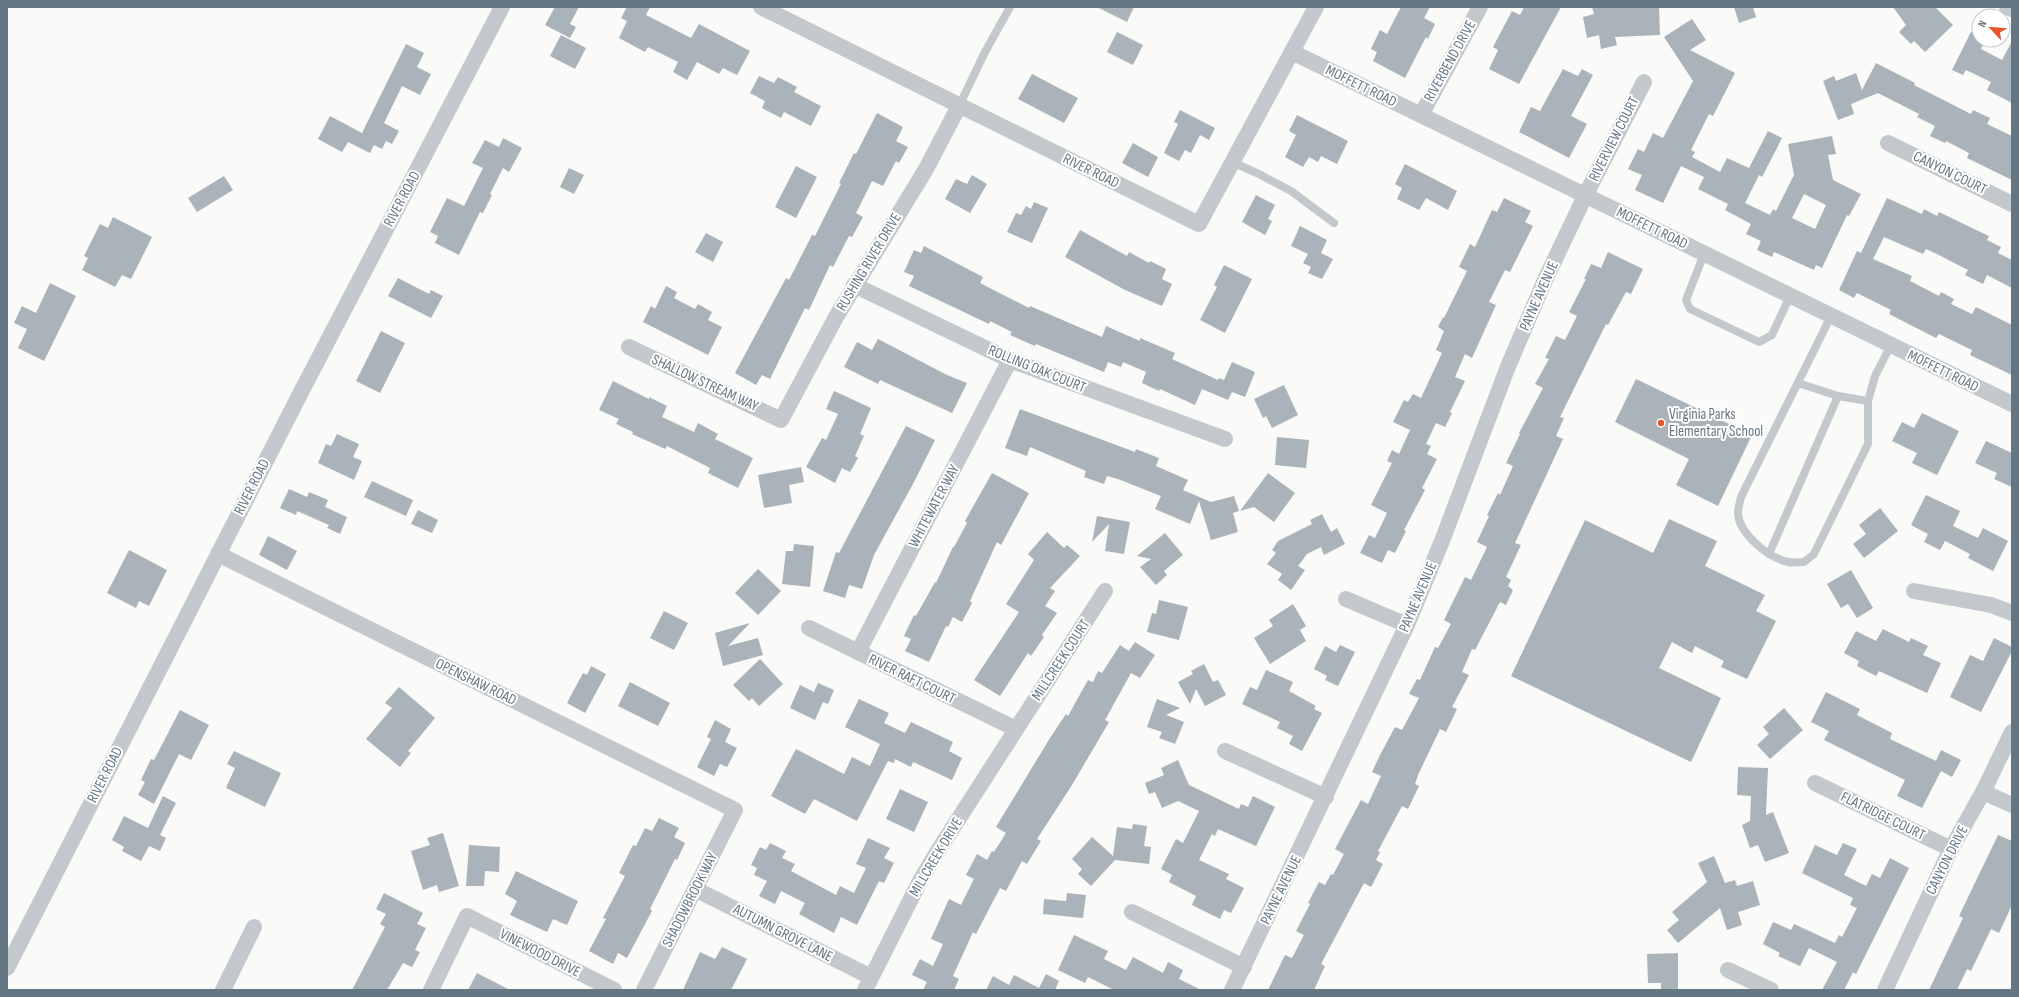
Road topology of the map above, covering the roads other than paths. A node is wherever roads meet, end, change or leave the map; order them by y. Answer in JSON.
{"nodes":[{"id":1,"x":502,"y":7,"type":"edge"},
{"id":2,"x":761,"y":7,"type":"edge"},
{"id":3,"x":1010,"y":7,"type":"edge"},
{"id":4,"x":1316,"y":7,"type":"edge"},
{"id":5,"x":1480,"y":7,"type":"edge"},
{"id":6,"x":2007,"y":7,"type":"edge"},
{"id":7,"x":2012,"y":9,"type":"edge"},
{"id":8,"x":1292,"y":52,"type":"junction"},
{"id":9,"x":1644,"y":82,"type":"dead end"},
{"id":10,"x":959,"y":106,"type":"junction"},
{"id":11,"x":1421,"y":115,"type":"junction"},
{"id":12,"x":1888,"y":143,"type":"dead end"},
{"id":13,"x":1232,"y":162,"type":"junction"},
{"id":14,"x":1585,"y":196,"type":"junction"},
{"id":15,"x":2012,"y":204,"type":"edge"},
{"id":16,"x":1334,"y":223,"type":"dead end"},
{"id":17,"x":1704,"y":254,"type":"junction"},
{"id":18,"x":854,"y":285,"type":"junction"},
{"id":19,"x":1790,"y":296,"type":"junction"},
{"id":20,"x":1831,"y":316,"type":"junction"},
{"id":21,"x":1890,"y":345,"type":"junction"},
{"id":22,"x":629,"y":347,"type":"dead end"},
{"id":23,"x":1010,"y":360,"type":"junction"},
{"id":24,"x":1798,"y":383,"type":"junction"},
{"id":25,"x":1838,"y":396,"type":"junction"},
{"id":26,"x":1868,"y":401,"type":"junction"},
{"id":27,"x":2012,"y":404,"type":"edge"},
{"id":28,"x":781,"y":420,"type":"joint"},
{"id":29,"x":1225,"y":439,"type":"dead end"},
{"id":30,"x":218,"y":554,"type":"junction"},
{"id":31,"x":1769,"y":554,"type":"junction"},
{"id":32,"x":1914,"y":591,"type":"dead end"},
{"id":33,"x":1105,"y":592,"type":"dead end"},
{"id":34,"x":1346,"y":599,"type":"dead end"},
{"id":35,"x":2012,"y":613,"type":"edge"},
{"id":36,"x":1407,"y":625,"type":"junction"},
{"id":37,"x":809,"y":628,"type":"dead end"},
{"id":38,"x":858,"y":652,"type":"junction"},
{"id":39,"x":1016,"y":729,"type":"junction"},
{"id":40,"x":2012,"y":732,"type":"edge"},
{"id":41,"x":1225,"y":751,"type":"dead end"},
{"id":42,"x":1815,"y":783,"type":"dead end"},
{"id":43,"x":1983,"y":792,"type":"junction"},
{"id":44,"x":1326,"y":797,"type":"junction"},
{"id":45,"x":2012,"y":805,"type":"edge"},
{"id":46,"x":735,"y":810,"type":"joint"},
{"id":47,"x":1951,"y":849,"type":"junction"},
{"id":48,"x":695,"y":889,"type":"junction"},
{"id":49,"x":1132,"y":912,"type":"dead end"},
{"id":50,"x":254,"y":927,"type":"dead end"},
{"id":51,"x":1244,"y":967,"type":"junction"},
{"id":52,"x":7,"y":968,"type":"edge"},
{"id":53,"x":1728,"y":970,"type":"dead end"},
{"id":54,"x":868,"y":984,"type":"edge"},
{"id":55,"x":223,"y":990,"type":"edge"},
{"id":56,"x":431,"y":990,"type":"edge"},
{"id":57,"x":614,"y":990,"type":"edge"},
{"id":58,"x":644,"y":990,"type":"edge"},
{"id":59,"x":1232,"y":990,"type":"edge"},
{"id":60,"x":1771,"y":990,"type":"edge"},
{"id":61,"x":1885,"y":990,"type":"edge"}],
"edges":[{"from":1,"to":30,"type":"street","name":"RIVER ROAD"},
{"from":2,"to":10,"type":"street","name":"RIVER ROAD"},
{"from":3,"to":10,"type":"lane"},
{"from":4,"to":8,"type":"street","name":"RIVER ROAD"},
{"from":5,"to":11,"type":"street","name":"RIVERBEND DRIVE"},
{"from":6,"to":7,"type":"street"},
{"from":8,"to":11,"type":"street","name":"MOFFETT ROAD"},
{"from":8,"to":13,"type":"street","name":"RIVER ROAD"},
{"from":9,"to":14,"type":"street","name":"RIVERVIEW COURT"},
{"from":10,"to":13,"type":"street","name":"RIVER ROAD"},
{"from":10,"to":18,"type":"street","name":"RUSHING RIVER DRIVE"},
{"from":11,"to":14,"type":"street","name":"MOFFETT ROAD"},
{"from":12,"to":15,"type":"street","name":"CANYON COURT"},
{"from":13,"to":16,"type":"lane"},
{"from":14,"to":17,"type":"street","name":"MOFFETT ROAD"},
{"from":14,"to":36,"type":"street","name":"PAYNE AVENUE"},
{"from":17,"to":19,"type":"street","name":"MOFFETT ROAD"},
{"from":17,"to":19,"type":"lane"},
{"from":18,"to":23,"type":"street","name":"ROLLING OAK COURT"},
{"from":18,"to":28,"type":"street","name":"RUSHING RIVER DRIVE"},
{"from":19,"to":20,"type":"street","name":"MOFFETT ROAD"},
{"from":20,"to":21,"type":"street","name":"MOFFETT ROAD"},
{"from":20,"to":24,"type":"lane"},
{"from":21,"to":26,"type":"lane"},
{"from":21,"to":27,"type":"street","name":"MOFFETT ROAD"},
{"from":22,"to":28,"type":"street","name":"SHALLOW STREAM WAY"},
{"from":23,"to":29,"type":"street","name":"ROLLING OAK COURT"},
{"from":23,"to":38,"type":"street","name":"WHITEWATER WAY"},
{"from":24,"to":25,"type":"lane"},
{"from":24,"to":31,"type":"lane"},
{"from":25,"to":26,"type":"lane"},
{"from":25,"to":31,"type":"lane"},
{"from":26,"to":31,"type":"lane"},
{"from":30,"to":46,"type":"street","name":"OPENSHAW ROAD"},
{"from":30,"to":52,"type":"street","name":"RIVER ROAD"},
{"from":32,"to":35,"type":"street"},
{"from":33,"to":39,"type":"street","name":"MILLCREEK COURT"},
{"from":34,"to":36,"type":"street"},
{"from":36,"to":44,"type":"street","name":"PAYNE AVENUE"},
{"from":37,"to":38,"type":"street","name":"RIVER RAFT COURT"},
{"from":38,"to":39,"type":"street","name":"RIVER RAFT COURT"},
{"from":39,"to":54,"type":"street","name":"MILLCREEK DRIVE"},
{"from":40,"to":43,"type":"street","name":"CANYON DRIVE"},
{"from":41,"to":44,"type":"street"},
{"from":42,"to":47,"type":"street","name":"FLATRIDGE COURT"},
{"from":43,"to":45,"type":"street"},
{"from":43,"to":47,"type":"street","name":"CANYON DRIVE"},
{"from":44,"to":51,"type":"street","name":"PAYNE AVENUE"},
{"from":46,"to":48,"type":"street","name":"SHADOWBROOK WAY"},
{"from":47,"to":61,"type":"street","name":"CANYON DRIVE"},
{"from":48,"to":54,"type":"street","name":"AUTUMN GROVE LANE"},
{"from":48,"to":58,"type":"street","name":"SHADOWBROOK WAY"},
{"from":49,"to":51,"type":"street"},
{"from":50,"to":55,"type":"street"},
{"from":51,"to":59,"type":"street","name":"PAYNE AVENUE"},
{"from":53,"to":60,"type":"street"},
{"from":56,"to":57,"type":"street","name":"VINEWOOD DRIVE"}]}
